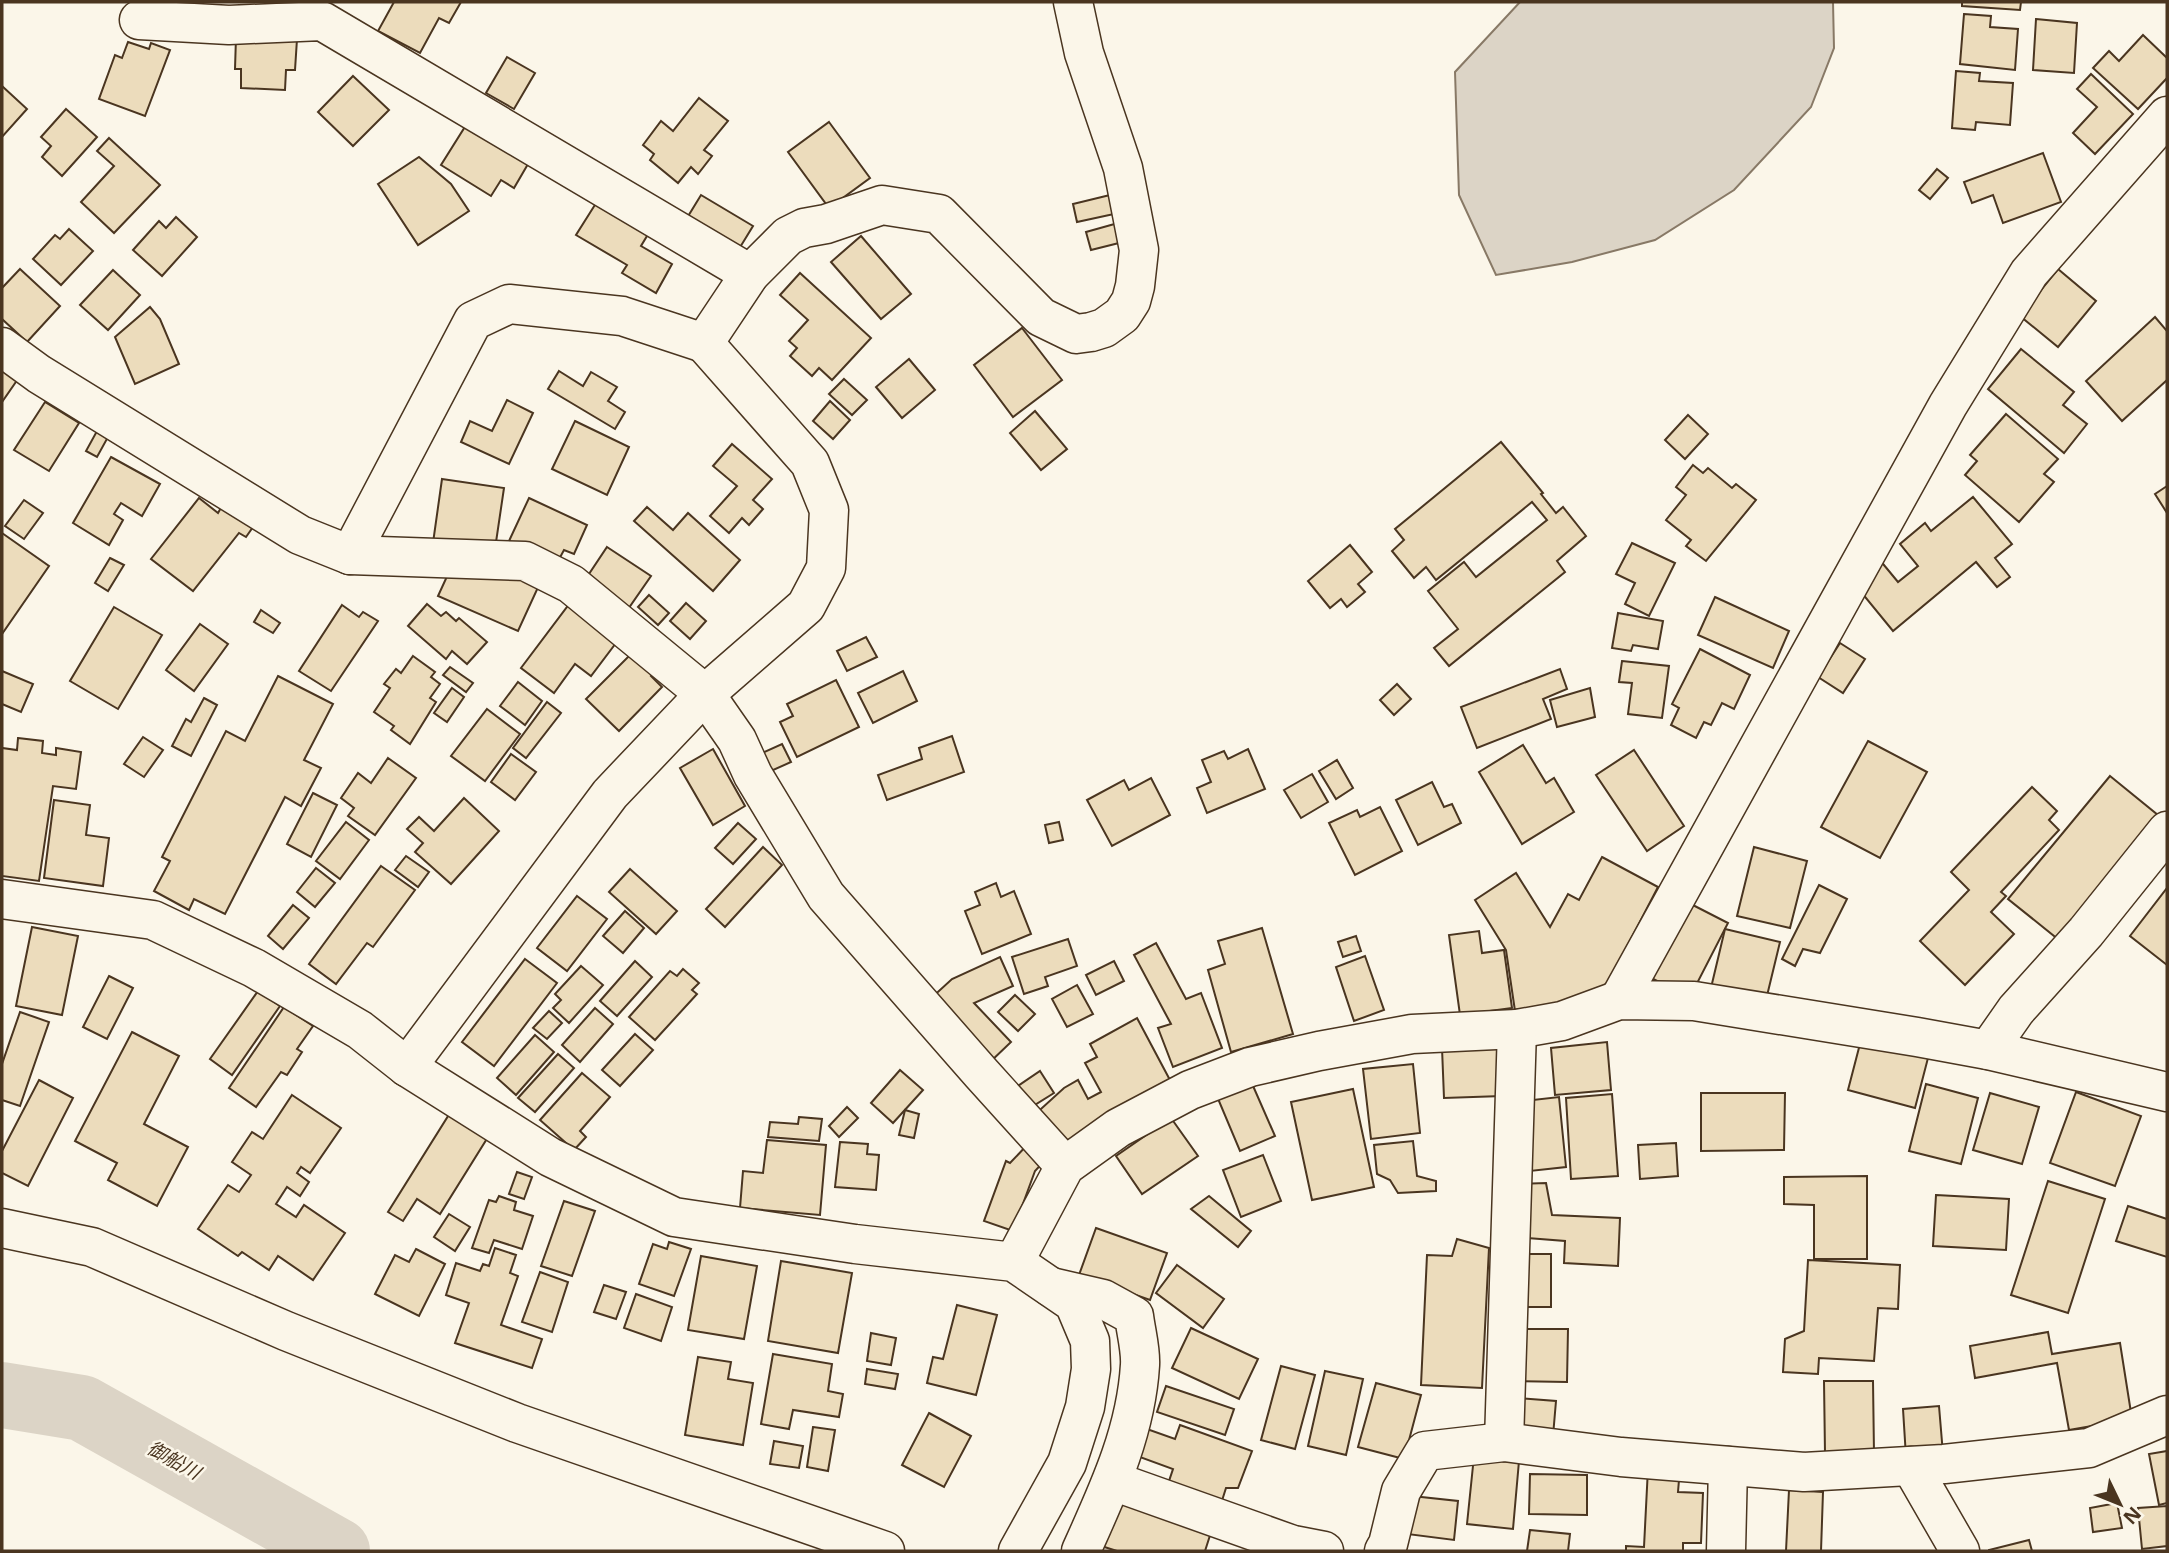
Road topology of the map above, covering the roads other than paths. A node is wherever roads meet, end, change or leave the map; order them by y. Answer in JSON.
{"nodes":[{"id":1,"x":1073,"y":2,"type":"edge"},
{"id":2,"x":322,"y":12,"type":"edge"},
{"id":3,"x":139,"y":20,"type":"dead end"},
{"id":4,"x":2167,"y":116,"type":"edge"},
{"id":5,"x":750,"y":274,"type":"junction"},
{"id":6,"x":704,"y":343,"type":"junction"},
{"id":7,"x":2,"y":347,"type":"edge"},
{"id":8,"x":350,"y":555,"type":"junction"},
{"id":9,"x":705,"y":694,"type":"junction"},
{"id":10,"x":2167,"y":831,"type":"edge"},
{"id":11,"x":2,"y":899,"type":"edge"},
{"id":12,"x":1619,"y":1000,"type":"junction"},
{"id":13,"x":1517,"y":1029,"type":"junction"},
{"id":14,"x":1989,"y":1050,"type":"junction"},
{"id":15,"x":407,"y":1067,"type":"junction"},
{"id":16,"x":2167,"y":1092,"type":"edge"},
{"id":17,"x":1065,"y":1166,"type":"junction"},
{"id":18,"x":2,"y":1228,"type":"edge"},
{"id":19,"x":1014,"y":1262,"type":"junction"},
{"id":20,"x":1049,"y":1286,"type":"junction"},
{"id":21,"x":2167,"y":1415,"type":"edge"},
{"id":22,"x":1504,"y":1442,"type":"junction"},
{"id":23,"x":1728,"y":1466,"type":"junction"},
{"id":24,"x":1911,"y":1466,"type":"junction"},
{"id":25,"x":1113,"y":1481,"type":"junction"},
{"id":26,"x":885,"y":1551,"type":"edge"},
{"id":27,"x":1018,"y":1551,"type":"edge"},
{"id":28,"x":1081,"y":1551,"type":"edge"},
{"id":29,"x":1324,"y":1551,"type":"edge"},
{"id":30,"x":1384,"y":1551,"type":"edge"},
{"id":31,"x":1726,"y":1551,"type":"edge"},
{"id":32,"x":1959,"y":1551,"type":"edge"}],
"edges":[{"from":1,"to":5,"type":"street"},
{"from":2,"to":3,"type":"street"},
{"from":2,"to":5,"type":"street"},
{"from":4,"to":12,"type":"street"},
{"from":5,"to":6,"type":"street"},
{"from":6,"to":8,"type":"street"},
{"from":6,"to":9,"type":"street"},
{"from":7,"to":8,"type":"street"},
{"from":8,"to":9,"type":"street"},
{"from":9,"to":15,"type":"street"},
{"from":9,"to":17,"type":"street"},
{"from":10,"to":14,"type":"street"},
{"from":11,"to":15,"type":"street"},
{"from":12,"to":13,"type":"street"},
{"from":12,"to":14,"type":"street"},
{"from":13,"to":17,"type":"street"},
{"from":13,"to":22,"type":"street"},
{"from":14,"to":16,"type":"street"},
{"from":15,"to":19,"type":"street"},
{"from":17,"to":19,"type":"street"},
{"from":18,"to":26,"type":"street"},
{"from":19,"to":20,"type":"street"},
{"from":20,"to":25,"type":"street"},
{"from":20,"to":27,"type":"street"},
{"from":21,"to":24,"type":"street"},
{"from":22,"to":23,"type":"street"},
{"from":22,"to":30,"type":"street"},
{"from":23,"to":24,"type":"street"},
{"from":23,"to":31,"type":"street"},
{"from":24,"to":32,"type":"street"},
{"from":25,"to":28,"type":"street"},
{"from":25,"to":29,"type":"street"}]}
